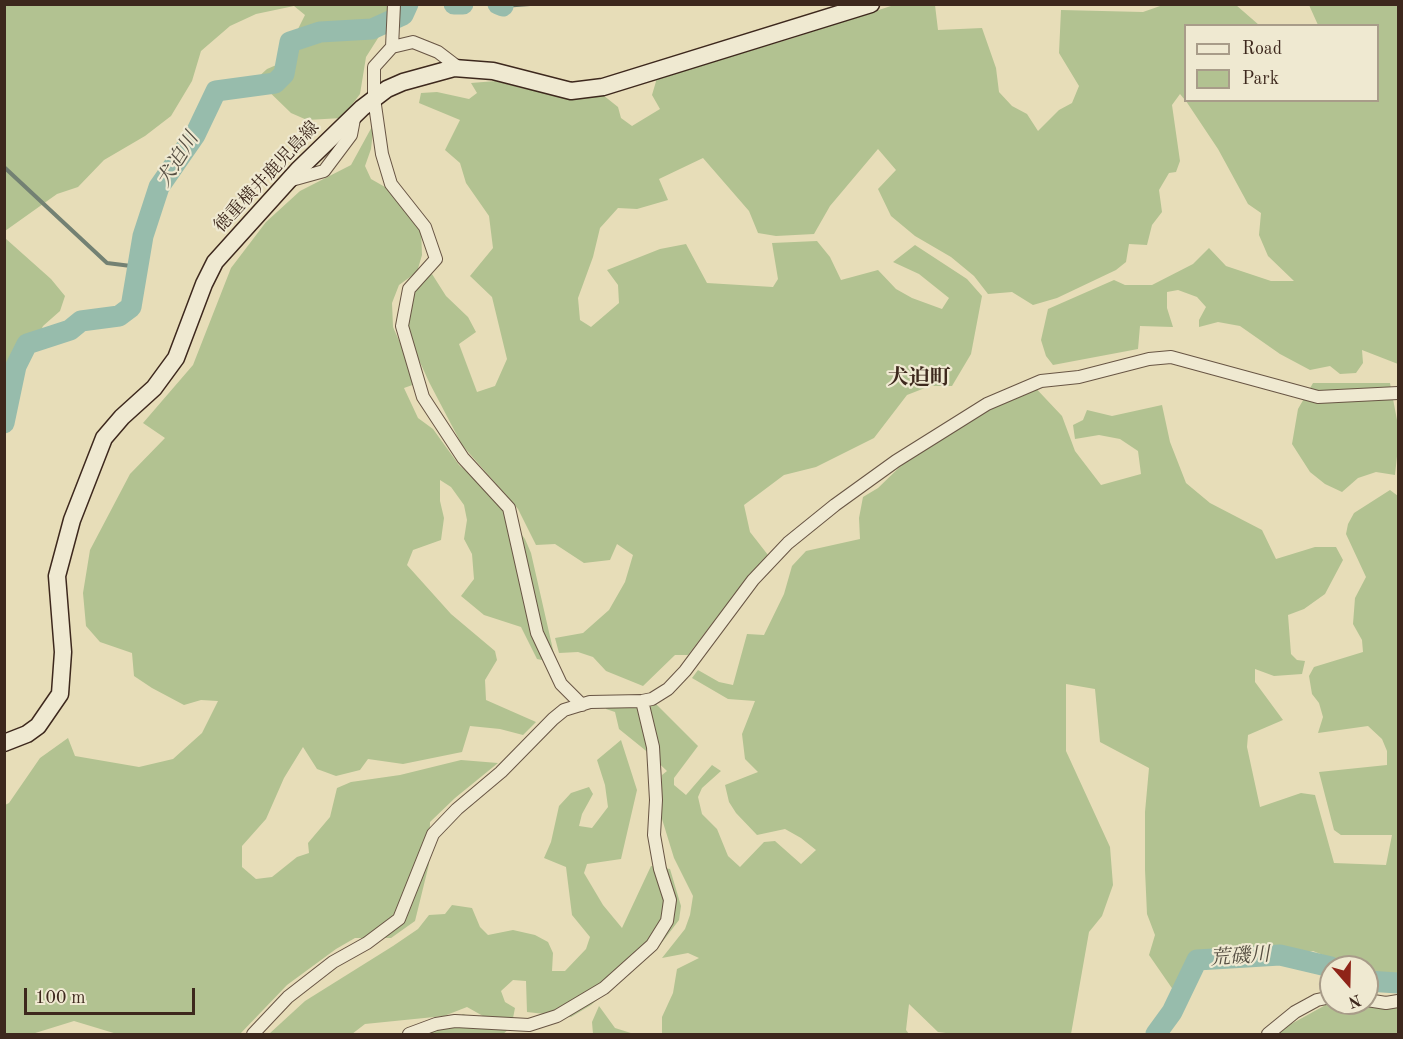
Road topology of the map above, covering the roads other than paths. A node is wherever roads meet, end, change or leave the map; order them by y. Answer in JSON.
{"nodes":[{"id":1,"x":394,"y":4,"type":"edge"},
{"id":2,"x":871,"y":4,"type":"edge"},
{"id":3,"x":392,"y":47,"type":"junction"},
{"id":4,"x":459,"y":68,"type":"junction"},
{"id":5,"x":374,"y":98,"type":"junction"},
{"id":6,"x":1398,"y":393,"type":"edge"},
{"id":7,"x":642,"y":701,"type":"junction"},
{"id":8,"x":582,"y":705,"type":"junction"},
{"id":9,"x":4,"y":742,"type":"edge"},
{"id":10,"x":1319,"y":1000,"type":"edge"},
{"id":11,"x":1398,"y":1000,"type":"edge"},
{"id":12,"x":1379,"y":1002,"type":"edge"},
{"id":13,"x":254,"y":1035,"type":"edge"},
{"id":14,"x":409,"y":1035,"type":"edge"},
{"id":15,"x":1268,"y":1035,"type":"edge"}],
"edges":[{"from":1,"to":3,"type":"street"},
{"from":2,"to":4,"type":"main road","name":"徳重横井鹿児島線"},
{"from":3,"to":4,"type":"street"},
{"from":3,"to":5,"type":"street"},
{"from":4,"to":5,"type":"main road","name":"徳重横井鹿児島線"},
{"from":5,"to":8,"type":"street"},
{"from":5,"to":9,"type":"main road","name":"徳重横井鹿児島線"},
{"from":6,"to":7,"type":"street"},
{"from":7,"to":8,"type":"street"},
{"from":7,"to":14,"type":"street"},
{"from":8,"to":13,"type":"street"},
{"from":10,"to":15,"type":"street"},
{"from":11,"to":12,"type":"street"}]}
